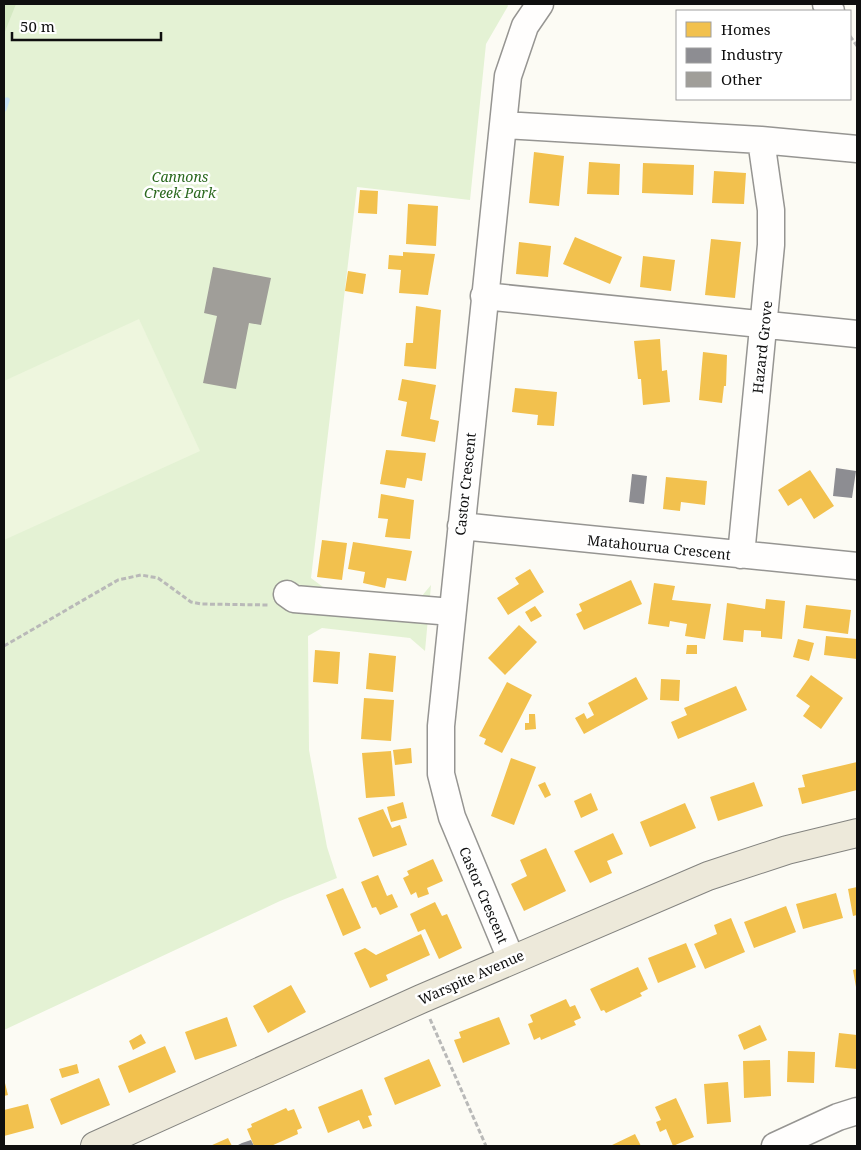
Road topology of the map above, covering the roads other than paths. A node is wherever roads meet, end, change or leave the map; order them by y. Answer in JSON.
{"nodes":[{"id":1,"x":540,"y":4,"type":"edge"},
{"id":2,"x":503,"y":125,"type":"junction"},
{"id":3,"x":762,"y":140,"type":"junction"},
{"id":4,"x":857,"y":148,"type":"edge"},
{"id":5,"x":484,"y":296,"type":"junction"},
{"id":6,"x":764,"y":325,"type":"junction"},
{"id":7,"x":857,"y":334,"type":"edge"},
{"id":8,"x":461,"y":526,"type":"junction"},
{"id":9,"x":741,"y":555,"type":"junction"},
{"id":10,"x":857,"y":566,"type":"edge"},
{"id":11,"x":287,"y":594,"type":"road end"},
{"id":12,"x":452,"y":612,"type":"junction"},
{"id":13,"x":857,"y":833,"type":"edge"},
{"id":14,"x":511,"y":959,"type":"junction"},
{"id":15,"x":857,"y":1111,"type":"edge"},
{"id":16,"x":95,"y":1146,"type":"edge"},
{"id":17,"x":775,"y":1146,"type":"edge"}],
"edges":[{"from":1,"to":2,"type":"street","name":"Castor Crescent"},
{"from":2,"to":3,"type":"street"},
{"from":2,"to":5,"type":"street","name":"Castor Crescent"},
{"from":3,"to":4,"type":"street"},
{"from":3,"to":6,"type":"street","name":"Hazard Grove"},
{"from":5,"to":6,"type":"street"},
{"from":5,"to":8,"type":"street","name":"Castor Crescent"},
{"from":6,"to":7,"type":"street"},
{"from":6,"to":9,"type":"street","name":"Hazard Grove"},
{"from":8,"to":9,"type":"street","name":"Matahourua Crescent"},
{"from":8,"to":12,"type":"street","name":"Castor Crescent"},
{"from":9,"to":10,"type":"street","name":"Matahourua Crescent"},
{"from":11,"to":12,"type":"street"},
{"from":12,"to":14,"type":"street","name":"Castor Crescent"},
{"from":13,"to":14,"type":"main road","name":"Warspite Avenue"},
{"from":14,"to":16,"type":"main road","name":"Warspite Avenue"},
{"from":15,"to":17,"type":"street"}]}
